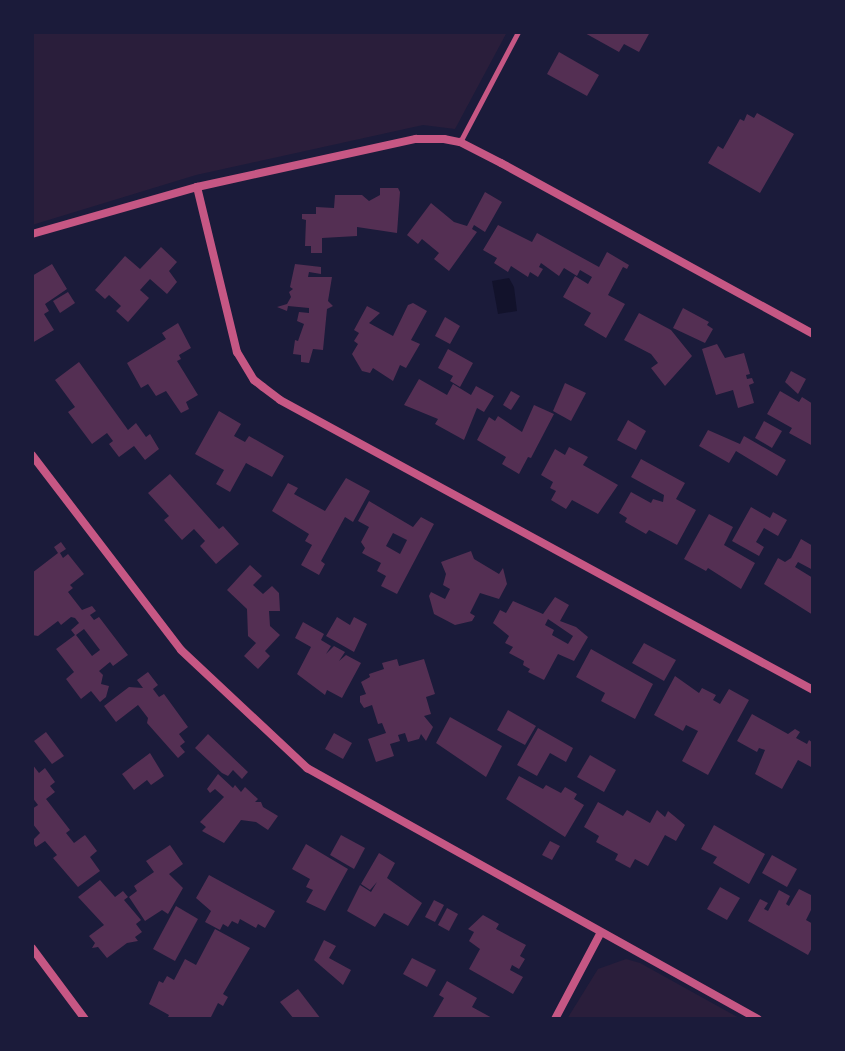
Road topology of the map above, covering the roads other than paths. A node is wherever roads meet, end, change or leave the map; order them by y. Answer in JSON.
{"nodes":[{"id":1,"x":518,"y":32,"type":"edge"},
{"id":2,"x":460,"y":142,"type":"junction"},
{"id":3,"x":197,"y":187,"type":"junction"},
{"id":4,"x":32,"y":234,"type":"edge"},
{"id":5,"x":813,"y":334,"type":"edge"},
{"id":6,"x":32,"y":455,"type":"edge"},
{"id":7,"x":813,"y":690,"type":"edge"},
{"id":8,"x":601,"y":932,"type":"junction"},
{"id":9,"x":32,"y":948,"type":"edge"},
{"id":10,"x":85,"y":1019,"type":"edge"},
{"id":11,"x":555,"y":1019,"type":"edge"},
{"id":12,"x":758,"y":1019,"type":"edge"}],
"edges":[{"from":1,"to":2,"type":"lane"},
{"from":2,"to":3,"type":"street"},
{"from":2,"to":5,"type":"street"},
{"from":3,"to":4,"type":"street"},
{"from":3,"to":7,"type":"street"},
{"from":6,"to":8,"type":"street"},
{"from":8,"to":11,"type":"street"},
{"from":8,"to":12,"type":"street"},
{"from":9,"to":10,"type":"street"}]}
